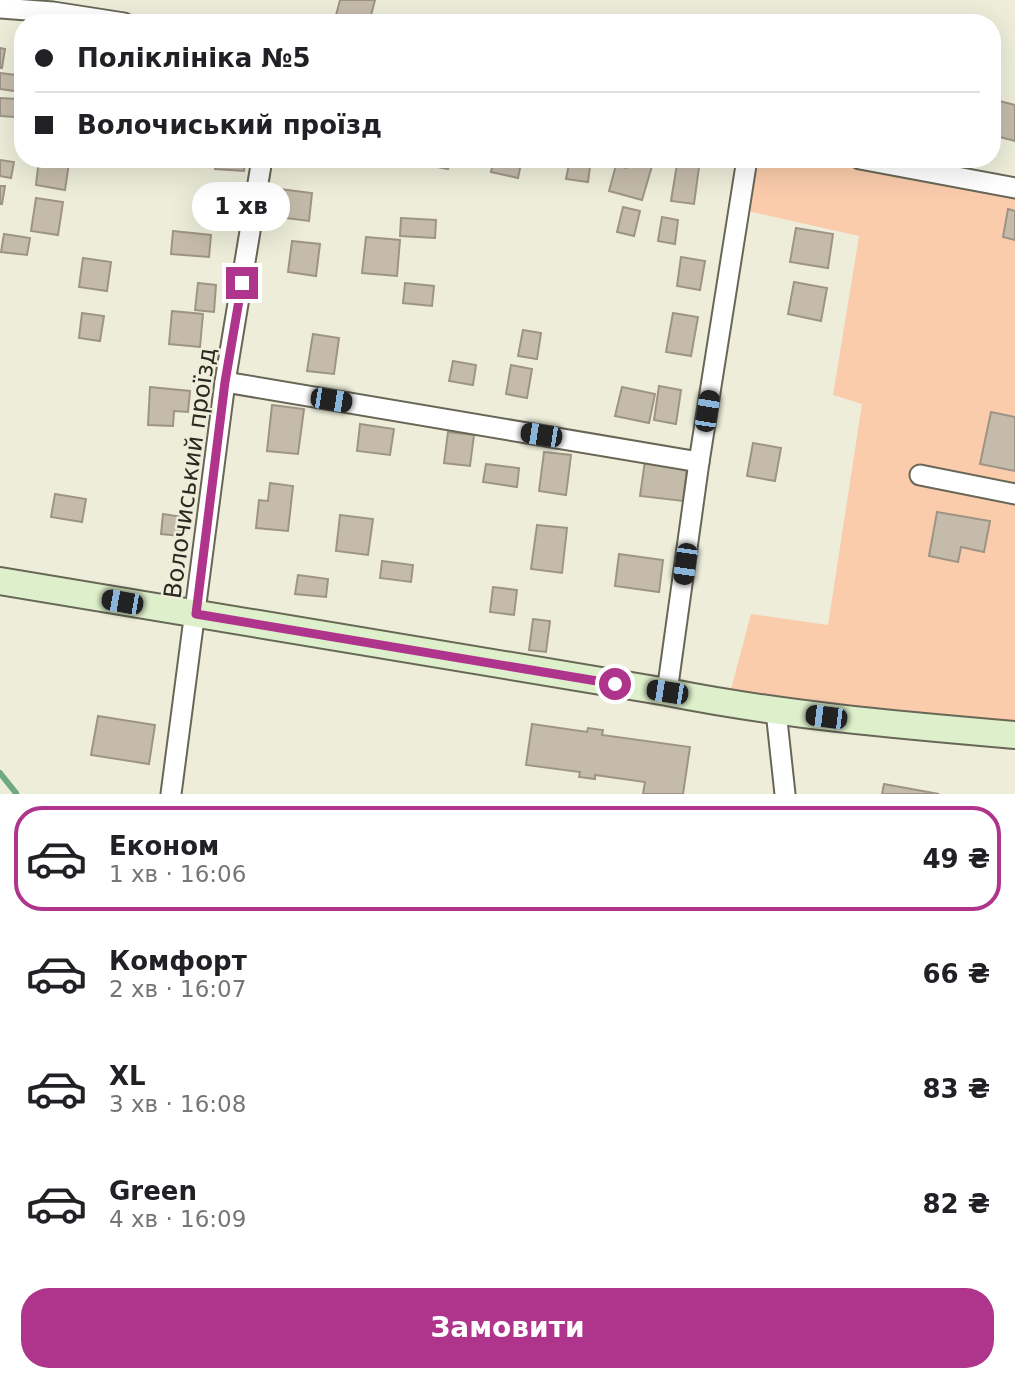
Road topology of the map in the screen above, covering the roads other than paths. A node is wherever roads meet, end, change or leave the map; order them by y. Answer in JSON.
{"nodes":[{"id":1,"x":0,"y":8,"type":"edge"},
{"id":2,"x":66,"y":14,"type":"edge"},
{"id":3,"x":261,"y":168,"type":"edge"},
{"id":4,"x":746,"y":168,"type":"edge"},
{"id":5,"x":908,"y":168,"type":"edge"},
{"id":6,"x":1015,"y":188,"type":"edge"},
{"id":7,"x":225,"y":382,"type":"junction"},
{"id":8,"x":699,"y":462,"type":"junction"},
{"id":9,"x":920,"y":475,"type":"dead end"},
{"id":10,"x":1015,"y":494,"type":"edge"},
{"id":11,"x":0,"y":581,"type":"edge"},
{"id":12,"x":196,"y":614,"type":"junction"},
{"id":13,"x":667,"y":692,"type":"junction"},
{"id":14,"x":776,"y":711,"type":"junction"},
{"id":15,"x":1015,"y":735,"type":"edge"},
{"id":16,"x":171,"y":794,"type":"edge"},
{"id":17,"x":785,"y":794,"type":"edge"}],
"edges":[{"from":1,"to":2,"type":"street"},
{"from":3,"to":7,"type":"street","name":"Волочиський проїзд"},
{"from":4,"to":8,"type":"street"},
{"from":5,"to":6,"type":"street"},
{"from":7,"to":8,"type":"street"},
{"from":7,"to":12,"type":"street","name":"Волочиський проїзд"},
{"from":8,"to":13,"type":"street"},
{"from":9,"to":10,"type":"street"},
{"from":11,"to":12,"type":"main road"},
{"from":12,"to":13,"type":"main road"},
{"from":12,"to":16,"type":"street","name":"Волочиський проїзд"},
{"from":13,"to":14,"type":"main road"},
{"from":14,"to":15,"type":"main road"},
{"from":14,"to":17,"type":"street"}]}
